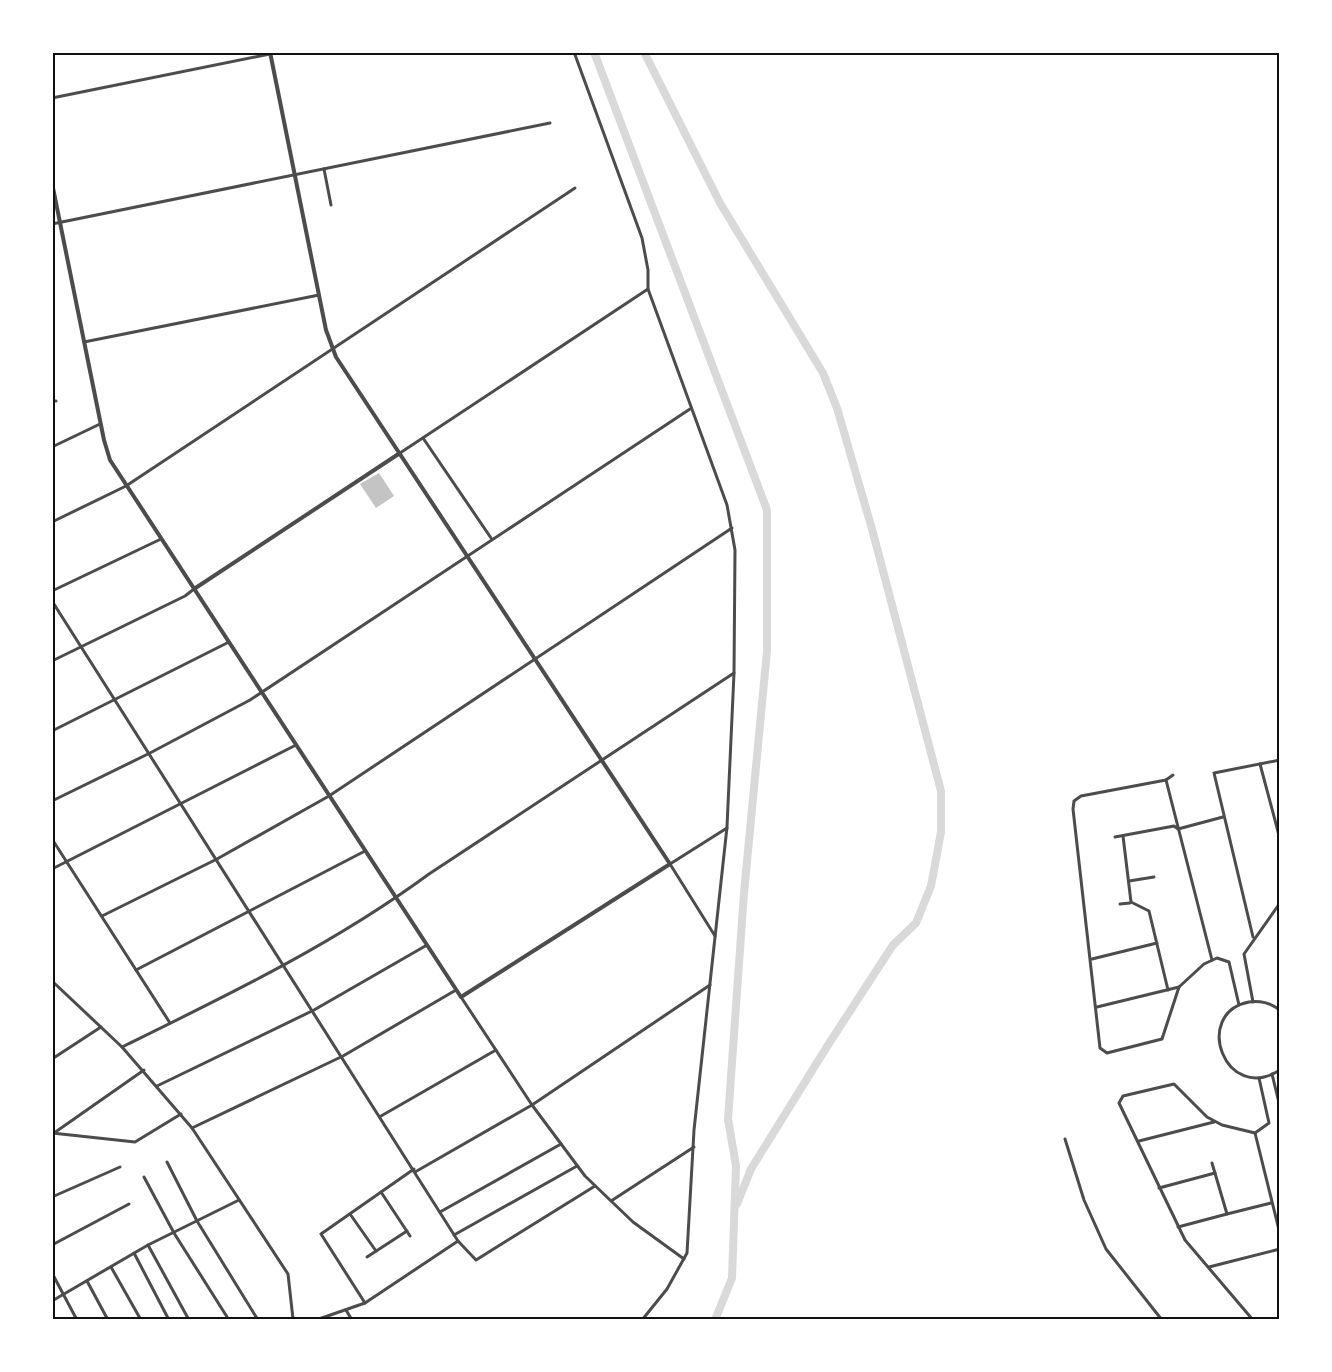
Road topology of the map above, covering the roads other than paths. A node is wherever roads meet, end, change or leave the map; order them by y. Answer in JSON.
{"nodes":[{"id":1,"x":280,"y":52,"type":"edge"},
{"id":2,"x":574,"y":52,"type":"edge"},
{"id":3,"x":271,"y":53,"type":"edge"},
{"id":4,"x":52,"y":98,"type":"edge"},
{"id":5,"x":550,"y":123,"type":"dead end"},
{"id":6,"x":324,"y":169,"type":"junction"},
{"id":7,"x":295,"y":175,"type":"junction"},
{"id":8,"x":52,"y":183,"type":"edge"},
{"id":9,"x":575,"y":188,"type":"dead end"},
{"id":10,"x":331,"y":205,"type":"dead end"},
{"id":11,"x":60,"y":223,"type":"junction"},
{"id":12,"x":52,"y":224,"type":"edge"},
{"id":13,"x":648,"y":289,"type":"junction"},
{"id":14,"x":319,"y":295,"type":"junction"},
{"id":15,"x":84,"y":342,"type":"junction"},
{"id":16,"x":332,"y":349,"type":"junction"},
{"id":17,"x":690,"y":409,"type":"junction"},
{"id":18,"x":100,"y":424,"type":"junction"},
{"id":19,"x":423,"y":438,"type":"junction"},
{"id":20,"x":52,"y":447,"type":"edge"},
{"id":21,"x":400,"y":453,"type":"junction"},
{"id":22,"x":126,"y":486,"type":"junction"},
{"id":23,"x":52,"y":522,"type":"edge"},
{"id":24,"x":732,"y":528,"type":"junction"},
{"id":25,"x":491,"y":538,"type":"junction"},
{"id":26,"x":161,"y":539,"type":"junction"},
{"id":27,"x":467,"y":555,"type":"junction"},
{"id":28,"x":194,"y":589,"type":"junction"},
{"id":29,"x":52,"y":591,"type":"edge"},
{"id":30,"x":52,"y":601,"type":"edge"},
{"id":31,"x":229,"y":642,"type":"junction"},
{"id":32,"x":82,"y":647,"type":"junction"},
{"id":33,"x":534,"y":657,"type":"junction"},
{"id":34,"x":52,"y":661,"type":"edge"},
{"id":35,"x":734,"y":674,"type":"junction"},
{"id":36,"x":261,"y":692,"type":"junction"},
{"id":37,"x":116,"y":700,"type":"junction"},
{"id":38,"x":52,"y":730,"type":"edge"},
{"id":39,"x":296,"y":745,"type":"junction"},
{"id":40,"x":150,"y":753,"type":"junction"},
{"id":41,"x":602,"y":760,"type":"junction"},
{"id":42,"x":1280,"y":760,"type":"edge"},
{"id":43,"x":1260,"y":764,"type":"junction"},
{"id":44,"x":1173,"y":775,"type":"dead end"},
{"id":45,"x":1166,"y":780,"type":"junction"},
{"id":46,"x":329,"y":796,"type":"junction"},
{"id":47,"x":52,"y":801,"type":"edge"},
{"id":48,"x":182,"y":803,"type":"junction"},
{"id":49,"x":1224,"y":817,"type":"junction"},
{"id":50,"x":727,"y":827,"type":"junction"},
{"id":51,"x":1178,"y":829,"type":"junction"},
{"id":52,"x":1123,"y":836,"type":"junction"},
{"id":53,"x":1115,"y":837,"type":"dead end"},
{"id":54,"x":1280,"y":838,"type":"edge"},
{"id":55,"x":52,"y":839,"type":"edge"},
{"id":56,"x":365,"y":851,"type":"junction"},
{"id":57,"x":217,"y":859,"type":"junction"},
{"id":58,"x":66,"y":861,"type":"junction"},
{"id":59,"x":670,"y":864,"type":"junction"},
{"id":60,"x":52,"y":869,"type":"edge"},
{"id":61,"x":1154,"y":877,"type":"dead end"},
{"id":62,"x":1129,"y":881,"type":"junction"},
{"id":63,"x":397,"y":899,"type":"junction"},
{"id":64,"x":1131,"y":902,"type":"junction"},
{"id":65,"x":1280,"y":903,"type":"edge"},
{"id":66,"x":1120,"y":904,"type":"dead end"},
{"id":67,"x":251,"y":911,"type":"junction"},
{"id":68,"x":102,"y":916,"type":"junction"},
{"id":69,"x":716,"y":937,"type":"junction"},
{"id":70,"x":1253,"y":937,"type":"junction"},
{"id":71,"x":1157,"y":943,"type":"junction"},
{"id":72,"x":427,"y":945,"type":"junction"},
{"id":73,"x":1092,"y":959,"type":"junction"},
{"id":74,"x":1212,"y":960,"type":"junction"},
{"id":75,"x":286,"y":966,"type":"junction"},
{"id":76,"x":136,"y":970,"type":"junction"},
{"id":77,"x":53,"y":983,"type":"edge"},
{"id":78,"x":710,"y":985,"type":"junction"},
{"id":79,"x":1179,"y":987,"type":"junction"},
{"id":80,"x":456,"y":989,"type":"junction"},
{"id":81,"x":1168,"y":990,"type":"junction"},
{"id":82,"x":461,"y":997,"type":"junction"},
{"id":83,"x":1253,"y":1002,"type":"junction"},
{"id":84,"x":1239,"y":1005,"type":"junction"},
{"id":85,"x":1097,"y":1007,"type":"junction"},
{"id":86,"x":1279,"y":1007,"type":"edge"},
{"id":87,"x":314,"y":1010,"type":"junction"},
{"id":88,"x":170,"y":1023,"type":"junction"},
{"id":89,"x":101,"y":1027,"type":"junction"},
{"id":90,"x":122,"y":1047,"type":"junction"},
{"id":91,"x":496,"y":1050,"type":"junction"},
{"id":92,"x":343,"y":1056,"type":"junction"},
{"id":93,"x":52,"y":1059,"type":"edge"},
{"id":94,"x":144,"y":1070,"type":"junction"},
{"id":95,"x":1280,"y":1070,"type":"edge"},
{"id":96,"x":1272,"y":1074,"type":"junction"},
{"id":97,"x":1259,"y":1078,"type":"junction"},
{"id":98,"x":158,"y":1086,"type":"junction"},
{"id":99,"x":532,"y":1105,"type":"junction"},
{"id":100,"x":1280,"y":1107,"type":"edge"},
{"id":101,"x":181,"y":1114,"type":"junction"},
{"id":102,"x":381,"y":1116,"type":"junction"},
{"id":103,"x":1216,"y":1122,"type":"junction"},
{"id":104,"x":192,"y":1128,"type":"junction"},
{"id":105,"x":1255,"y":1132,"type":"junction"},
{"id":106,"x":53,"y":1133,"type":"edge"},
{"id":107,"x":1065,"y":1140,"type":"dead end"},
{"id":108,"x":1139,"y":1141,"type":"junction"},
{"id":109,"x":561,"y":1144,"type":"junction"},
{"id":110,"x":694,"y":1148,"type":"junction"},
{"id":111,"x":167,"y":1162,"type":"dead end"},
{"id":112,"x":1212,"y":1163,"type":"dead end"},
{"id":113,"x":577,"y":1166,"type":"junction"},
{"id":114,"x":120,"y":1167,"type":"dead end"},
{"id":115,"x":414,"y":1171,"type":"junction"},
{"id":116,"x":1215,"y":1173,"type":"junction"},
{"id":117,"x":144,"y":1177,"type":"dead end"},
{"id":118,"x":595,"y":1186,"type":"junction"},
{"id":119,"x":1159,"y":1188,"type":"junction"},
{"id":120,"x":381,"y":1192,"type":"junction"},
{"id":121,"x":52,"y":1197,"type":"edge"},
{"id":122,"x":239,"y":1200,"type":"junction"},
{"id":123,"x":611,"y":1201,"type":"junction"},
{"id":124,"x":1271,"y":1203,"type":"junction"},
{"id":125,"x":129,"y":1204,"type":"dead end"},
{"id":126,"x":440,"y":1212,"type":"junction"},
{"id":127,"x":350,"y":1214,"type":"junction"},
{"id":128,"x":1227,"y":1214,"type":"junction"},
{"id":129,"x":197,"y":1221,"type":"junction"},
{"id":130,"x":1178,"y":1227,"type":"junction"},
{"id":131,"x":407,"y":1231,"type":"junction"},
{"id":132,"x":174,"y":1233,"type":"junction"},
{"id":133,"x":1280,"y":1234,"type":"edge"},
{"id":134,"x":454,"y":1235,"type":"junction"},
{"id":135,"x":410,"y":1236,"type":"dead end"},
{"id":136,"x":458,"y":1241,"type":"junction"},
{"id":137,"x":52,"y":1245,"type":"edge"},
{"id":138,"x":148,"y":1245,"type":"junction"},
{"id":139,"x":1280,"y":1250,"type":"edge"},
{"id":140,"x":376,"y":1251,"type":"junction"},
{"id":141,"x":134,"y":1253,"type":"junction"},
{"id":142,"x":367,"y":1257,"type":"dead end"},
{"id":143,"x":684,"y":1259,"type":"junction"},
{"id":144,"x":111,"y":1267,"type":"junction"},
{"id":145,"x":1209,"y":1267,"type":"junction"},
{"id":146,"x":53,"y":1273,"type":"edge"},
{"id":147,"x":87,"y":1281,"type":"junction"},
{"id":148,"x":64,"y":1295,"type":"junction"},
{"id":149,"x":52,"y":1301,"type":"edge"},
{"id":150,"x":365,"y":1303,"type":"junction"},
{"id":151,"x":346,"y":1310,"type":"junction"},
{"id":152,"x":293,"y":1319,"type":"edge"},
{"id":153,"x":77,"y":1320,"type":"edge"},
{"id":154,"x":108,"y":1320,"type":"edge"},
{"id":155,"x":141,"y":1320,"type":"edge"},
{"id":156,"x":169,"y":1320,"type":"edge"},
{"id":157,"x":189,"y":1320,"type":"edge"},
{"id":158,"x":229,"y":1320,"type":"edge"},
{"id":159,"x":258,"y":1320,"type":"edge"},
{"id":160,"x":316,"y":1320,"type":"edge"},
{"id":161,"x":352,"y":1320,"type":"edge"},
{"id":162,"x":642,"y":1320,"type":"edge"},
{"id":163,"x":1162,"y":1320,"type":"edge"},
{"id":164,"x":1253,"y":1320,"type":"edge"}],
"edges":[{"from":1,"to":3,"type":"street"},
{"from":2,"to":13,"type":"street"},
{"from":3,"to":4,"type":"street"},
{"from":3,"to":7,"type":"street"},
{"from":5,"to":6,"type":"street"},
{"from":6,"to":7,"type":"street"},
{"from":6,"to":10,"type":"street"},
{"from":7,"to":11,"type":"street"},
{"from":7,"to":14,"type":"street"},
{"from":8,"to":11,"type":"street"},
{"from":9,"to":16,"type":"street"},
{"from":11,"to":12,"type":"street"},
{"from":11,"to":15,"type":"street"},
{"from":13,"to":17,"type":"street"},
{"from":13,"to":19,"type":"street"},
{"from":14,"to":15,"type":"street"},
{"from":14,"to":16,"type":"street"},
{"from":15,"to":18,"type":"street"},
{"from":16,"to":21,"type":"street"},
{"from":16,"to":22,"type":"street"},
{"from":17,"to":24,"type":"street"},
{"from":17,"to":25,"type":"street"},
{"from":18,"to":20,"type":"street"},
{"from":18,"to":22,"type":"street"},
{"from":19,"to":21,"type":"street"},
{"from":19,"to":25,"type":"street"},
{"from":21,"to":27,"type":"street"},
{"from":21,"to":28,"type":"street"},
{"from":22,"to":23,"type":"street"},
{"from":22,"to":26,"type":"street"},
{"from":24,"to":33,"type":"street"},
{"from":24,"to":35,"type":"street"},
{"from":25,"to":27,"type":"street"},
{"from":26,"to":28,"type":"street"},
{"from":26,"to":29,"type":"street"},
{"from":27,"to":33,"type":"street"},
{"from":27,"to":36,"type":"street"},
{"from":28,"to":31,"type":"street"},
{"from":28,"to":32,"type":"street"},
{"from":30,"to":32,"type":"street"},
{"from":31,"to":36,"type":"street"},
{"from":31,"to":37,"type":"street"},
{"from":32,"to":34,"type":"street"},
{"from":32,"to":37,"type":"street"},
{"from":33,"to":41,"type":"street"},
{"from":33,"to":46,"type":"street"},
{"from":35,"to":41,"type":"street"},
{"from":35,"to":50,"type":"street"},
{"from":36,"to":39,"type":"street"},
{"from":36,"to":40,"type":"street"},
{"from":37,"to":38,"type":"street"},
{"from":37,"to":40,"type":"street"},
{"from":39,"to":46,"type":"street"},
{"from":39,"to":48,"type":"street"},
{"from":40,"to":47,"type":"street"},
{"from":40,"to":48,"type":"street"},
{"from":41,"to":59,"type":"street"},
{"from":41,"to":63,"type":"street"},
{"from":42,"to":43,"type":"street"},
{"from":43,"to":49,"type":"street"},
{"from":43,"to":54,"type":"street"},
{"from":44,"to":45,"type":"street"},
{"from":45,"to":51,"type":"street"},
{"from":45,"to":73,"type":"street"},
{"from":46,"to":56,"type":"street"},
{"from":46,"to":57,"type":"street"},
{"from":48,"to":57,"type":"street"},
{"from":48,"to":58,"type":"street"},
{"from":49,"to":51,"type":"street"},
{"from":49,"to":70,"type":"street"},
{"from":50,"to":59,"type":"street"},
{"from":50,"to":69,"type":"street"},
{"from":51,"to":52,"type":"street"},
{"from":51,"to":74,"type":"street"},
{"from":52,"to":53,"type":"street"},
{"from":52,"to":62,"type":"street"},
{"from":55,"to":58,"type":"street"},
{"from":56,"to":63,"type":"street"},
{"from":56,"to":67,"type":"street"},
{"from":57,"to":67,"type":"street"},
{"from":57,"to":68,"type":"street"},
{"from":58,"to":60,"type":"street"},
{"from":58,"to":68,"type":"street"},
{"from":59,"to":69,"type":"street"},
{"from":59,"to":82,"type":"street"},
{"from":61,"to":62,"type":"street"},
{"from":62,"to":64,"type":"street"},
{"from":63,"to":72,"type":"street"},
{"from":63,"to":75,"type":"street"},
{"from":64,"to":66,"type":"street"},
{"from":64,"to":71,"type":"street"},
{"from":65,"to":70,"type":"street"},
{"from":67,"to":75,"type":"street"},
{"from":67,"to":76,"type":"street"},
{"from":68,"to":76,"type":"street"},
{"from":69,"to":78,"type":"street"},
{"from":70,"to":83,"type":"street"},
{"from":71,"to":73,"type":"street"},
{"from":71,"to":81,"type":"street"},
{"from":72,"to":80,"type":"street"},
{"from":72,"to":87,"type":"street"},
{"from":73,"to":85,"type":"street"},
{"from":74,"to":79,"type":"street"},
{"from":74,"to":84,"type":"street"},
{"from":75,"to":87,"type":"street"},
{"from":75,"to":88,"type":"street"},
{"from":76,"to":88,"type":"street"},
{"from":77,"to":89,"type":"street"},
{"from":78,"to":99,"type":"street"},
{"from":78,"to":110,"type":"street"},
{"from":79,"to":81,"type":"street"},
{"from":79,"to":85,"type":"street"},
{"from":80,"to":82,"type":"street"},
{"from":80,"to":92,"type":"street"},
{"from":81,"to":85,"type":"street"},
{"from":82,"to":91,"type":"street"},
{"from":83,"to":84,"type":"street"},
{"from":83,"to":86,"type":"street"},
{"from":84,"to":97,"type":"street"},
{"from":87,"to":92,"type":"street"},
{"from":87,"to":98,"type":"street"},
{"from":88,"to":90,"type":"street"},
{"from":89,"to":90,"type":"street"},
{"from":89,"to":93,"type":"street"},
{"from":90,"to":94,"type":"street"},
{"from":91,"to":99,"type":"street"},
{"from":91,"to":102,"type":"street"},
{"from":92,"to":102,"type":"street"},
{"from":92,"to":104,"type":"street"},
{"from":94,"to":98,"type":"street"},
{"from":94,"to":106,"type":"street"},
{"from":95,"to":96,"type":"street"},
{"from":96,"to":97,"type":"street"},
{"from":96,"to":100,"type":"street"},
{"from":97,"to":105,"type":"street"},
{"from":98,"to":101,"type":"street"},
{"from":99,"to":109,"type":"street"},
{"from":99,"to":115,"type":"street"},
{"from":101,"to":104,"type":"street"},
{"from":101,"to":106,"type":"street"},
{"from":102,"to":115,"type":"street"},
{"from":103,"to":105,"type":"street"},
{"from":103,"to":108,"type":"street"},
{"from":103,"to":108,"type":"street"},
{"from":104,"to":122,"type":"street"},
{"from":105,"to":124,"type":"street"},
{"from":107,"to":163,"type":"street"},
{"from":108,"to":119,"type":"street"},
{"from":109,"to":113,"type":"street"},
{"from":109,"to":126,"type":"street"},
{"from":110,"to":123,"type":"street"},
{"from":110,"to":143,"type":"street"},
{"from":111,"to":129,"type":"street"},
{"from":112,"to":116,"type":"street"},
{"from":113,"to":118,"type":"street"},
{"from":113,"to":134,"type":"street"},
{"from":114,"to":121,"type":"street"},
{"from":115,"to":120,"type":"street"},
{"from":115,"to":126,"type":"street"},
{"from":116,"to":119,"type":"street"},
{"from":116,"to":128,"type":"street"},
{"from":117,"to":132,"type":"street"},
{"from":118,"to":123,"type":"street"},
{"from":118,"to":136,"type":"street"},
{"from":119,"to":130,"type":"street"},
{"from":120,"to":127,"type":"street"},
{"from":120,"to":131,"type":"street"},
{"from":122,"to":129,"type":"street"},
{"from":122,"to":152,"type":"street"},
{"from":123,"to":143,"type":"street"},
{"from":124,"to":128,"type":"street"},
{"from":124,"to":133,"type":"street"},
{"from":125,"to":137,"type":"street"},
{"from":126,"to":134,"type":"street"},
{"from":127,"to":140,"type":"street"},
{"from":127,"to":150,"type":"street"},
{"from":128,"to":130,"type":"street"},
{"from":129,"to":132,"type":"street"},
{"from":129,"to":159,"type":"street"},
{"from":130,"to":145,"type":"street"},
{"from":131,"to":135,"type":"street"},
{"from":131,"to":140,"type":"street"},
{"from":132,"to":138,"type":"street"},
{"from":132,"to":158,"type":"street"},
{"from":134,"to":136,"type":"street"},
{"from":136,"to":150,"type":"street"},
{"from":138,"to":141,"type":"street"},
{"from":138,"to":157,"type":"street"},
{"from":139,"to":145,"type":"street"},
{"from":140,"to":142,"type":"street"},
{"from":141,"to":144,"type":"street"},
{"from":141,"to":156,"type":"street"},
{"from":143,"to":162,"type":"street"},
{"from":144,"to":147,"type":"street"},
{"from":144,"to":155,"type":"street"},
{"from":145,"to":164,"type":"street"},
{"from":146,"to":148,"type":"street"},
{"from":147,"to":148,"type":"street"},
{"from":147,"to":154,"type":"street"},
{"from":148,"to":149,"type":"street"},
{"from":148,"to":153,"type":"street"},
{"from":150,"to":151,"type":"street"},
{"from":151,"to":160,"type":"street"},
{"from":151,"to":161,"type":"street"}]}
